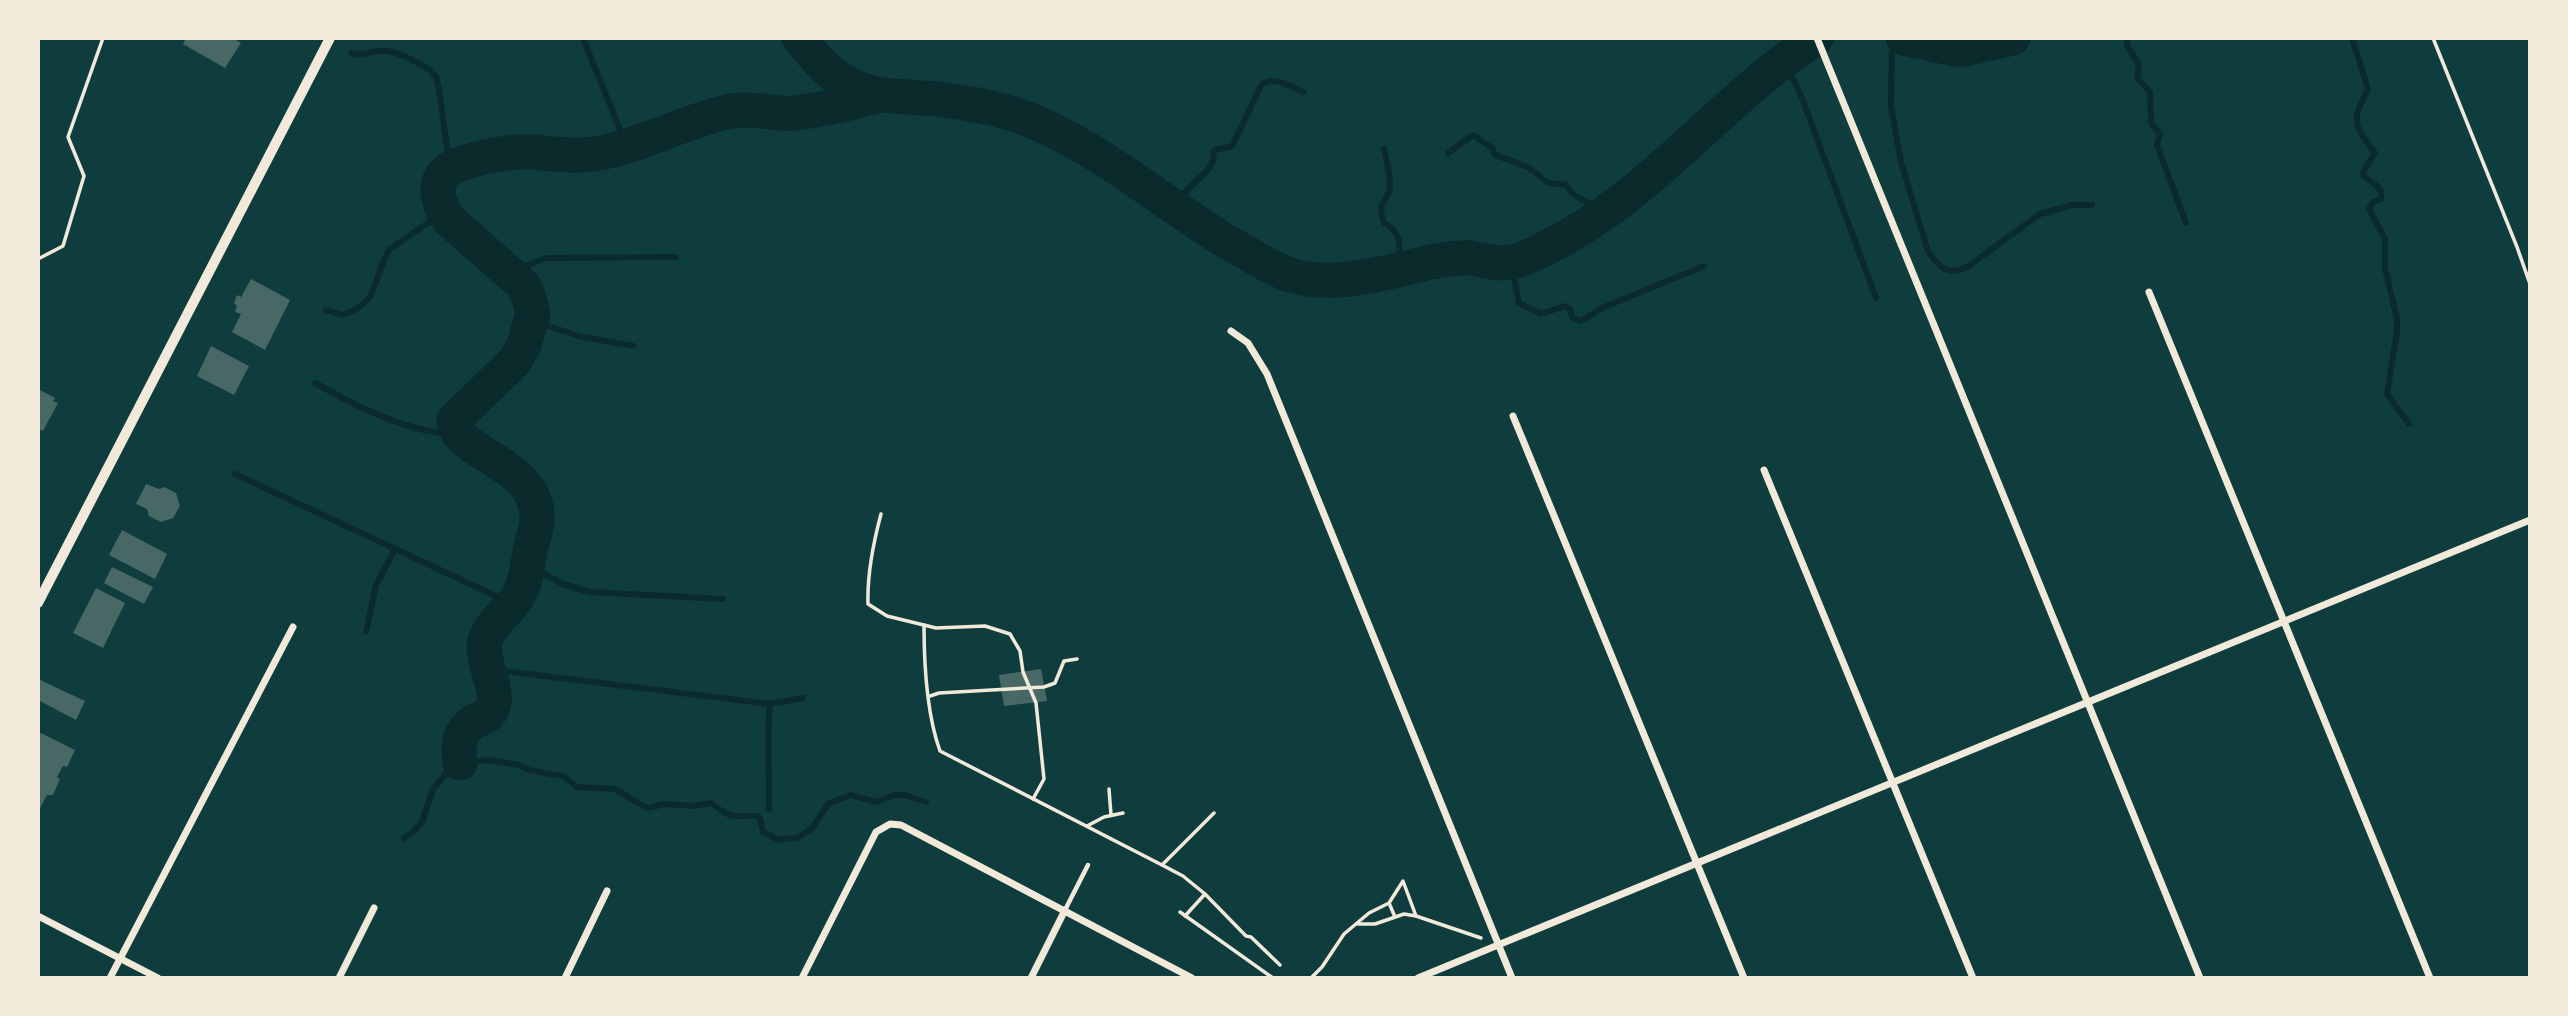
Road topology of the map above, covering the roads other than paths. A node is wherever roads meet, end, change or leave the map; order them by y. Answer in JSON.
{"nodes":[{"id":1,"x":330,"y":38,"type":"edge"},
{"id":2,"x":1817,"y":38,"type":"edge"},
{"id":3,"x":2150,"y":292,"type":"dead end"},
{"id":4,"x":1231,"y":331,"type":"dead end"},
{"id":5,"x":1513,"y":416,"type":"dead end"},
{"id":6,"x":1764,"y":470,"type":"dead end"},
{"id":7,"x":2529,"y":520,"type":"edge"},
{"id":8,"x":38,"y":603,"type":"edge"},
{"id":9,"x":2285,"y":622,"type":"junction"},
{"id":10,"x":293,"y":627,"type":"dead end"},
{"id":11,"x":2087,"y":703,"type":"junction"},
{"id":12,"x":1893,"y":782,"type":"junction"},
{"id":13,"x":1697,"y":864,"type":"junction"},
{"id":14,"x":1088,"y":865,"type":"dead end"},
{"id":15,"x":607,"y":891,"type":"dead end"},
{"id":16,"x":374,"y":908,"type":"dead end"},
{"id":17,"x":1066,"y":910,"type":"junction"},
{"id":18,"x":38,"y":916,"type":"edge"},
{"id":19,"x":1499,"y":946,"type":"junction"},
{"id":20,"x":120,"y":958,"type":"junction"},
{"id":21,"x":110,"y":978,"type":"edge"},
{"id":22,"x":158,"y":978,"type":"edge"},
{"id":23,"x":339,"y":978,"type":"edge"},
{"id":24,"x":565,"y":978,"type":"edge"},
{"id":25,"x":802,"y":978,"type":"edge"},
{"id":26,"x":1031,"y":978,"type":"edge"},
{"id":27,"x":1192,"y":978,"type":"edge"},
{"id":28,"x":1418,"y":978,"type":"edge"},
{"id":29,"x":1512,"y":978,"type":"edge"},
{"id":30,"x":1744,"y":978,"type":"edge"},
{"id":31,"x":1973,"y":978,"type":"edge"},
{"id":32,"x":2200,"y":978,"type":"edge"},
{"id":33,"x":2430,"y":978,"type":"edge"}],
"edges":[{"from":1,"to":8,"type":"street"},
{"from":2,"to":11,"type":"street"},
{"from":3,"to":9,"type":"street"},
{"from":4,"to":19,"type":"street"},
{"from":5,"to":13,"type":"street"},
{"from":6,"to":12,"type":"street"},
{"from":7,"to":9,"type":"street"},
{"from":9,"to":11,"type":"street"},
{"from":9,"to":33,"type":"street"},
{"from":10,"to":20,"type":"street"},
{"from":11,"to":12,"type":"street"},
{"from":11,"to":32,"type":"street"},
{"from":12,"to":13,"type":"street"},
{"from":12,"to":31,"type":"street"},
{"from":13,"to":19,"type":"street"},
{"from":13,"to":30,"type":"street"},
{"from":14,"to":17,"type":"lane"},
{"from":15,"to":24,"type":"street"},
{"from":16,"to":23,"type":"street"},
{"from":17,"to":25,"type":"street"},
{"from":17,"to":26,"type":"street"},
{"from":17,"to":27,"type":"street"},
{"from":18,"to":20,"type":"street"},
{"from":19,"to":28,"type":"street"},
{"from":19,"to":29,"type":"street"},
{"from":20,"to":21,"type":"street"},
{"from":20,"to":22,"type":"street"}]}
